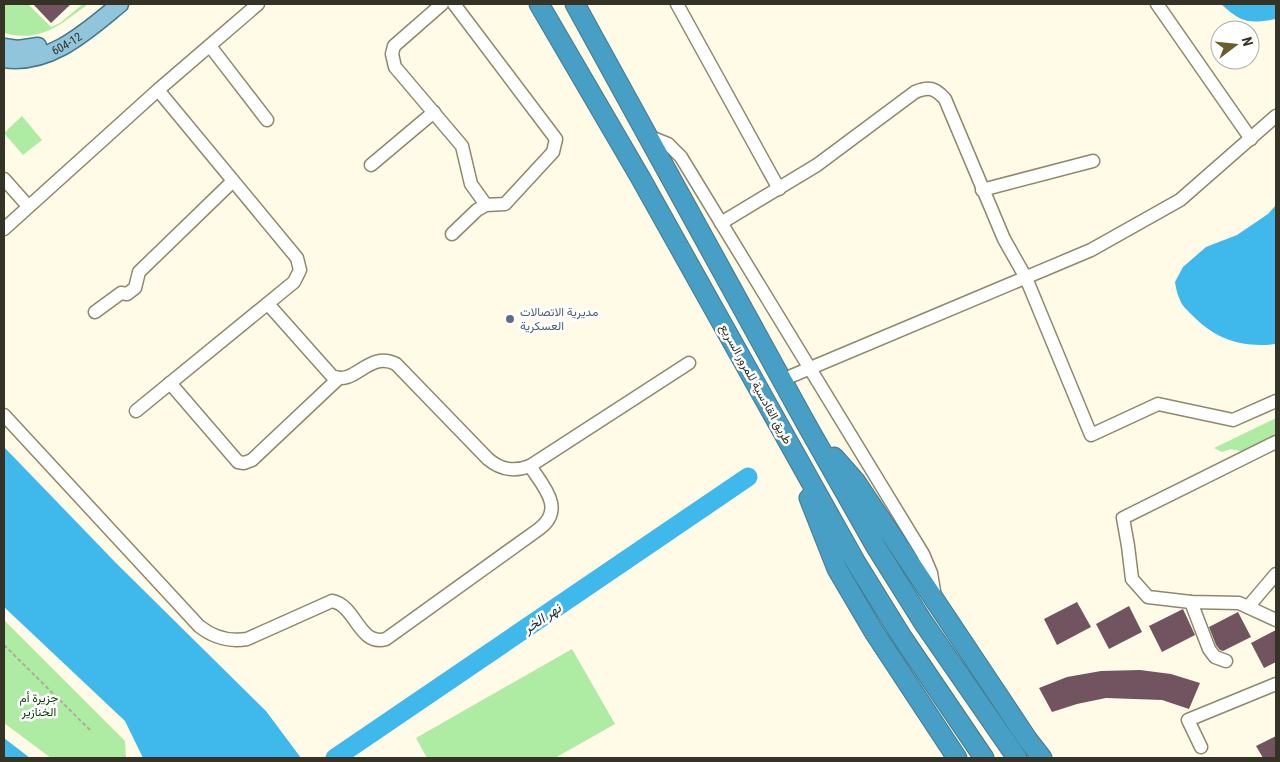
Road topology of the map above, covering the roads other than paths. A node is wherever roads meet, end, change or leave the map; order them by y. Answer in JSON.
{"nodes":[{"id":1,"x":105,"y":4,"type":"edge"},
{"id":2,"x":120,"y":4,"type":"edge"},
{"id":3,"x":258,"y":4,"type":"edge"},
{"id":4,"x":442,"y":4,"type":"edge"},
{"id":5,"x":454,"y":4,"type":"edge"},
{"id":6,"x":539,"y":4,"type":"edge"},
{"id":7,"x":575,"y":4,"type":"edge"},
{"id":8,"x":677,"y":4,"type":"edge"},
{"id":9,"x":1158,"y":4,"type":"edge"},
{"id":10,"x":210,"y":46,"type":"junction"},
{"id":11,"x":4,"y":47,"type":"edge"},
{"id":12,"x":4,"y":59,"type":"edge"},
{"id":13,"x":158,"y":90,"type":"junction"},
{"id":14,"x":434,"y":112,"type":"junction"},
{"id":15,"x":1276,"y":116,"type":"edge"},
{"id":16,"x":267,"y":120,"type":"dead end"},
{"id":17,"x":648,"y":136,"type":"junction"},
{"id":18,"x":1251,"y":139,"type":"junction"},
{"id":19,"x":1093,"y":161,"type":"dead end"},
{"id":20,"x":370,"y":165,"type":"dead end"},
{"id":21,"x":4,"y":179,"type":"edge"},
{"id":22,"x":233,"y":181,"type":"junction"},
{"id":23,"x":779,"y":189,"type":"junction"},
{"id":24,"x":982,"y":190,"type":"junction"},
{"id":25,"x":486,"y":205,"type":"junction"},
{"id":26,"x":28,"y":206,"type":"junction"},
{"id":27,"x":721,"y":223,"type":"junction"},
{"id":28,"x":4,"y":229,"type":"edge"},
{"id":29,"x":452,"y":234,"type":"dead end"},
{"id":30,"x":1026,"y":278,"type":"junction"},
{"id":31,"x":268,"y":304,"type":"junction"},
{"id":32,"x":94,"y":312,"type":"dead end"},
{"id":33,"x":690,"y":362,"type":"dead end"},
{"id":34,"x":810,"y":368,"type":"junction"},
{"id":35,"x":338,"y":378,"type":"junction"},
{"id":36,"x":782,"y":380,"type":"junction"},
{"id":37,"x":170,"y":383,"type":"junction"},
{"id":38,"x":1276,"y":400,"type":"edge"},
{"id":39,"x":136,"y":411,"type":"dead end"},
{"id":40,"x":4,"y":415,"type":"edge"},
{"id":41,"x":804,"y":420,"type":"junction"},
{"id":42,"x":783,"y":434,"type":"junction"},
{"id":43,"x":1276,"y":442,"type":"edge"},
{"id":44,"x":530,"y":466,"type":"junction"},
{"id":45,"x":1276,"y":574,"type":"edge"},
{"id":46,"x":935,"y":602,"type":"junction"},
{"id":47,"x":1191,"y":602,"type":"junction"},
{"id":48,"x":1248,"y":607,"type":"junction"},
{"id":49,"x":1276,"y":620,"type":"edge"},
{"id":50,"x":1226,"y":661,"type":"dead end"},
{"id":51,"x":1276,"y":684,"type":"edge"},
{"id":52,"x":1201,"y":746,"type":"dead end"},
{"id":53,"x":957,"y":758,"type":"edge"},
{"id":54,"x":984,"y":758,"type":"edge"},
{"id":55,"x":1017,"y":758,"type":"edge"},
{"id":56,"x":1042,"y":758,"type":"edge"}],
"edges":[{"from":1,"to":11,"type":"main road","name":"604-12"},
{"from":2,"to":12,"type":"main road","name":"604-12"},
{"from":3,"to":10,"type":"street"},
{"from":4,"to":14,"type":"street"},
{"from":5,"to":25,"type":"street"},
{"from":6,"to":42,"type":"highway","name":"طريق القادسية للمرور السريع"},
{"from":7,"to":17,"type":"highway","name":"طريق القادسية للمرور السريع"},
{"from":8,"to":23,"type":"street"},
{"from":9,"to":18,"type":"street"},
{"from":10,"to":13,"type":"street"},
{"from":10,"to":16,"type":"street"},
{"from":13,"to":22,"type":"street"},
{"from":13,"to":26,"type":"street"},
{"from":14,"to":20,"type":"street"},
{"from":14,"to":25,"type":"street"},
{"from":15,"to":18,"type":"street"},
{"from":17,"to":27,"type":"street"},
{"from":17,"to":36,"type":"highway","name":"طريق القادسية للمرور السريع"},
{"from":18,"to":30,"type":"street"},
{"from":19,"to":24,"type":"street"},
{"from":21,"to":26,"type":"street"},
{"from":22,"to":31,"type":"street"},
{"from":22,"to":32,"type":"street"},
{"from":23,"to":24,"type":"street"},
{"from":23,"to":27,"type":"street"},
{"from":24,"to":30,"type":"street"},
{"from":25,"to":29,"type":"street"},
{"from":26,"to":28,"type":"street"},
{"from":27,"to":34,"type":"street"},
{"from":30,"to":34,"type":"street"},
{"from":30,"to":38,"type":"street"},
{"from":31,"to":35,"type":"street"},
{"from":31,"to":37,"type":"street"},
{"from":33,"to":44,"type":"street"},
{"from":34,"to":36,"type":"street"},
{"from":34,"to":46,"type":"street"},
{"from":35,"to":37,"type":"street"},
{"from":35,"to":44,"type":"street"},
{"from":36,"to":41,"type":"highway","name":"طريق القادسية للمرور السريع"},
{"from":37,"to":39,"type":"street"},
{"from":40,"to":44,"type":"street"},
{"from":41,"to":46,"type":"highway"},
{"from":41,"to":55,"type":"highway","name":"طريق القادسية للمرور السريع"},
{"from":42,"to":53,"type":"highway"},
{"from":42,"to":54,"type":"highway","name":"طريق القادسية للمرور السريع"},
{"from":43,"to":47,"type":"street"},
{"from":45,"to":48,"type":"street"},
{"from":46,"to":56,"type":"highway"},
{"from":47,"to":48,"type":"street"},
{"from":47,"to":50,"type":"street"},
{"from":48,"to":49,"type":"street"},
{"from":51,"to":52,"type":"street"}]}
